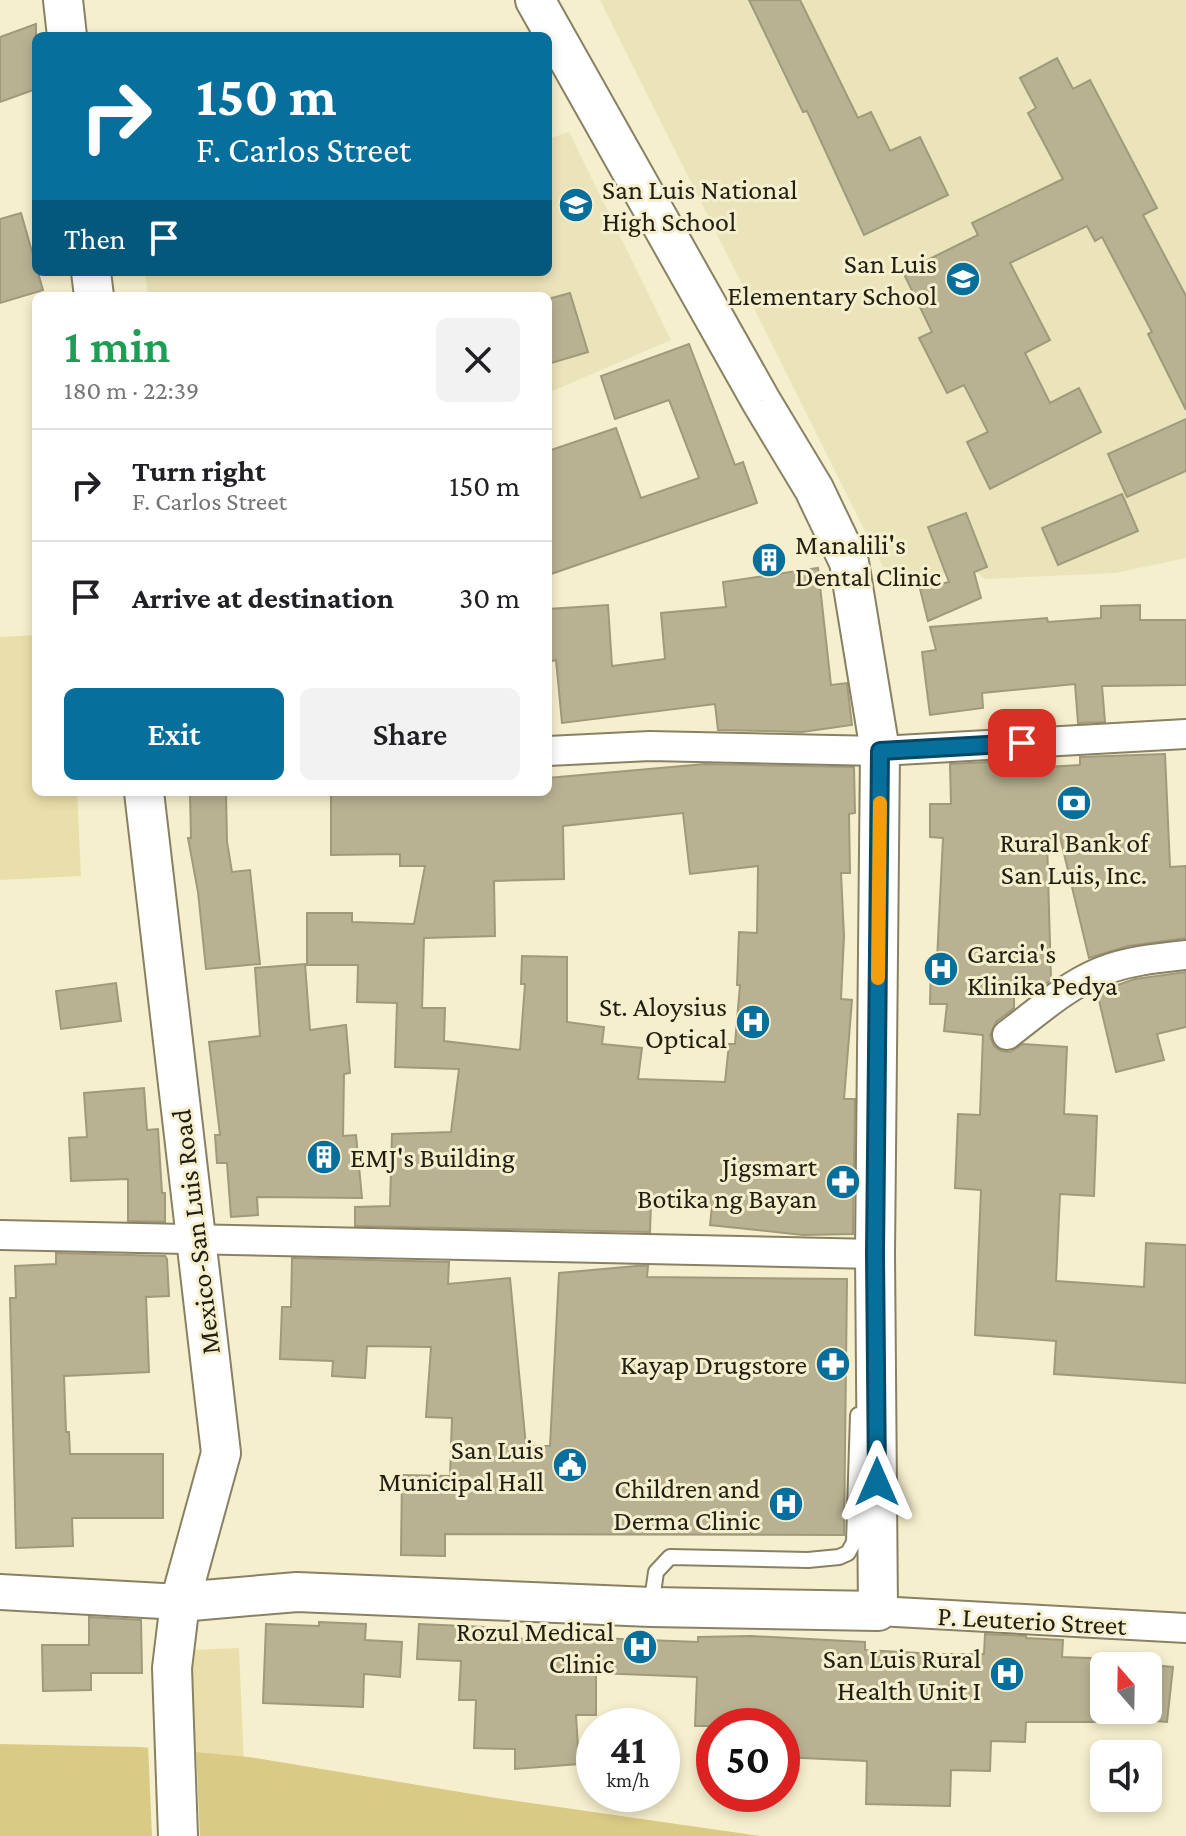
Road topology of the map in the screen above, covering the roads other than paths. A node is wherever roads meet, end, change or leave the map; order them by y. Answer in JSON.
{"nodes":[{"id":1,"x":63,"y":0,"type":"edge"},
{"id":2,"x":535,"y":0,"type":"edge"},
{"id":3,"x":67,"y":32,"type":"edge"},
{"id":4,"x":1186,"y":734,"type":"edge"},
{"id":5,"x":552,"y":751,"type":"edge"},
{"id":6,"x":880,"y":751,"type":"junction"},
{"id":7,"x":144,"y":796,"type":"edge"},
{"id":8,"x":1186,"y":955,"type":"edge"},
{"id":9,"x":1007,"y":1035,"type":"dead end"},
{"id":10,"x":0,"y":1235,"type":"edge"},
{"id":11,"x":196,"y":1239,"type":"junction"},
{"id":12,"x":875,"y":1254,"type":"junction"},
{"id":13,"x":866,"y":1510,"type":"junction"},
{"id":14,"x":0,"y":1592,"type":"edge"},
{"id":15,"x":180,"y":1602,"type":"junction"},
{"id":16,"x":651,"y":1607,"type":"junction"},
{"id":17,"x":878,"y":1611,"type":"junction"},
{"id":18,"x":1186,"y":1628,"type":"edge"},
{"id":19,"x":178,"y":1836,"type":"edge"}],
"edges":[{"from":1,"to":3,"type":"main road"},
{"from":2,"to":6,"type":"main road"},
{"from":4,"to":6,"type":"street"},
{"from":5,"to":6,"type":"street"},
{"from":6,"to":12,"type":"main road"},
{"from":7,"to":11,"type":"main road","name":"Mexico-San Luis Road"},
{"from":8,"to":9,"type":"street"},
{"from":10,"to":11,"type":"street"},
{"from":11,"to":12,"type":"street"},
{"from":11,"to":15,"type":"main road","name":"Mexico-San Luis Road"},
{"from":12,"to":13,"type":"main road"},
{"from":13,"to":16,"type":"lane"},
{"from":13,"to":17,"type":"main road"},
{"from":14,"to":15,"type":"street"},
{"from":15,"to":16,"type":"main road"},
{"from":15,"to":19,"type":"main road","name":"Mexico-San Luis Road"},
{"from":16,"to":17,"type":"main road"},
{"from":17,"to":18,"type":"street","name":"P. Leuterio Street"}]}
